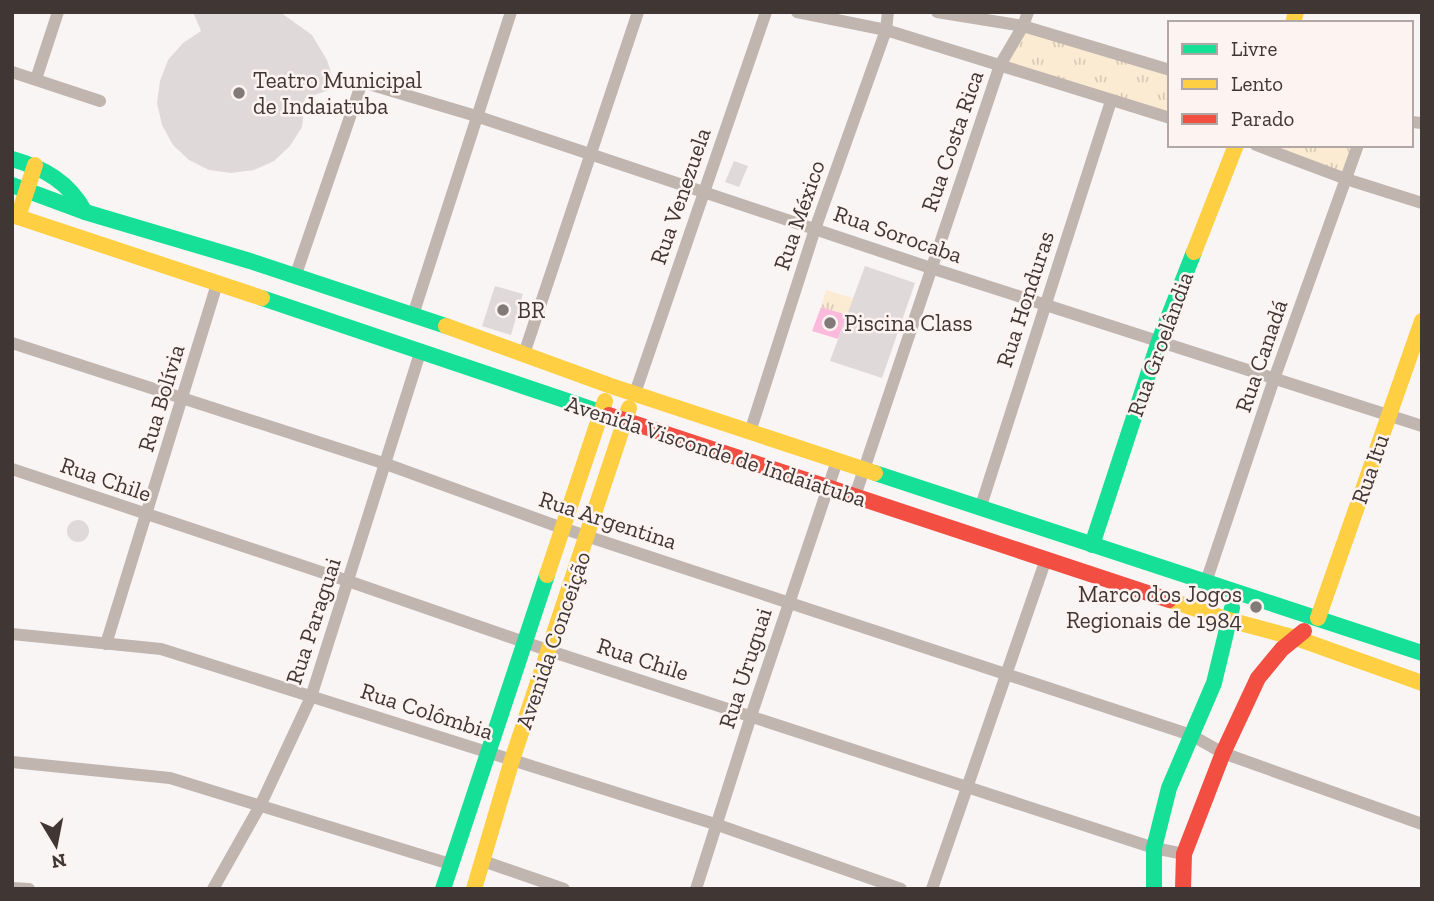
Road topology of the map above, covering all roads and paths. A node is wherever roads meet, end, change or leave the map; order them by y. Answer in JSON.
{"nodes":[{"id":1,"x":58,"y":12,"type":"edge"},
{"id":2,"x":511,"y":12,"type":"edge"},
{"id":3,"x":638,"y":12,"type":"edge"},
{"id":4,"x":766,"y":12,"type":"edge"},
{"id":5,"x":797,"y":12,"type":"edge"},
{"id":6,"x":888,"y":12,"type":"edge"},
{"id":7,"x":937,"y":12,"type":"edge"},
{"id":8,"x":1028,"y":12,"type":"edge"},
{"id":9,"x":1023,"y":26,"type":"junction"},
{"id":10,"x":886,"y":30,"type":"junction"},
{"id":11,"x":1000,"y":65,"type":"junction"},
{"id":12,"x":1168,"y":69,"type":"edge"},
{"id":13,"x":12,"y":72,"type":"edge"},
{"id":14,"x":36,"y":79,"type":"junction"},
{"id":15,"x":100,"y":101,"type":"dead end"},
{"id":16,"x":1111,"y":101,"type":"junction"},
{"id":17,"x":476,"y":116,"type":"junction"},
{"id":18,"x":1168,"y":117,"type":"edge"},
{"id":19,"x":1235,"y":147,"type":"edge"},
{"id":20,"x":1261,"y":147,"type":"edge"},
{"id":21,"x":1356,"y":147,"type":"edge"},
{"id":22,"x":589,"y":155,"type":"junction"},
{"id":23,"x":12,"y":159,"type":"edge"},
{"id":24,"x":35,"y":164,"type":"junction"},
{"id":25,"x":1346,"y":179,"type":"junction"},
{"id":26,"x":20,"y":187,"type":"edge"},
{"id":27,"x":703,"y":190,"type":"junction"},
{"id":28,"x":1422,"y":203,"type":"edge"},
{"id":29,"x":86,"y":212,"type":"junction"},
{"id":30,"x":14,"y":221,"type":"edge"},
{"id":31,"x":816,"y":229,"type":"junction"},
{"id":32,"x":250,"y":261,"type":"junction"},
{"id":33,"x":931,"y":268,"type":"junction"},
{"id":34,"x":295,"y":277,"type":"junction"},
{"id":35,"x":218,"y":285,"type":"junction"},
{"id":36,"x":1045,"y":304,"type":"junction"},
{"id":37,"x":413,"y":315,"type":"junction"},
{"id":38,"x":1422,"y":321,"type":"edge"},
{"id":39,"x":345,"y":325,"type":"junction"},
{"id":40,"x":1159,"y":341,"type":"junction"},
{"id":41,"x":12,"y":343,"type":"edge"},
{"id":42,"x":420,"y":353,"type":"junction"},
{"id":43,"x":524,"y":354,"type":"junction"},
{"id":44,"x":1274,"y":379,"type":"junction"},
{"id":45,"x":611,"y":386,"type":"junction"},
{"id":46,"x":635,"y":393,"type":"junction"},
{"id":47,"x":182,"y":399,"type":"junction"},
{"id":48,"x":601,"y":413,"type":"junction"},
{"id":49,"x":1389,"y":415,"type":"junction"},
{"id":50,"x":625,"y":420,"type":"junction"},
{"id":51,"x":1422,"y":426,"type":"edge"},
{"id":52,"x":750,"y":432,"type":"junction"},
{"id":53,"x":837,"y":461,"type":"junction"},
{"id":54,"x":386,"y":464,"type":"junction"},
{"id":55,"x":12,"y":469,"type":"edge"},
{"id":56,"x":865,"y":469,"type":"junction"},
{"id":57,"x":827,"y":487,"type":"junction"},
{"id":58,"x":855,"y":496,"type":"junction"},
{"id":59,"x":980,"y":509,"type":"junction"},
{"id":60,"x":147,"y":515,"type":"junction"},
{"id":61,"x":562,"y":528,"type":"junction"},
{"id":62,"x":588,"y":535,"type":"junction"},
{"id":63,"x":1092,"y":545,"type":"junction"},
{"id":64,"x":1046,"y":559,"type":"junction"},
{"id":65,"x":348,"y":580,"type":"junction"},
{"id":66,"x":1206,"y":582,"type":"junction"},
{"id":67,"x":1237,"y":592,"type":"junction"},
{"id":68,"x":789,"y":602,"type":"junction"},
{"id":69,"x":1318,"y":618,"type":"junction"},
{"id":70,"x":1229,"y":620,"type":"junction"},
{"id":71,"x":12,"y":634,"type":"edge"},
{"id":72,"x":1296,"y":638,"type":"junction"},
{"id":73,"x":525,"y":642,"type":"junction"},
{"id":74,"x":106,"y":644,"type":"junction"},
{"id":75,"x":550,"y":651,"type":"junction"},
{"id":76,"x":1422,"y":653,"type":"edge"},
{"id":77,"x":1005,"y":673,"type":"junction"},
{"id":78,"x":1422,"y":683,"type":"edge"},
{"id":79,"x":311,"y":697,"type":"junction"},
{"id":80,"x":751,"y":716,"type":"junction"},
{"id":81,"x":1191,"y":735,"type":"junction"},
{"id":82,"x":487,"y":753,"type":"junction"},
{"id":83,"x":1223,"y":753,"type":"junction"},
{"id":84,"x":512,"y":760,"type":"junction"},
{"id":85,"x":12,"y":761,"type":"edge"},
{"id":86,"x":967,"y":787,"type":"junction"},
{"id":87,"x":261,"y":804,"type":"junction"},
{"id":88,"x":1422,"y":824,"type":"edge"},
{"id":89,"x":718,"y":825,"type":"junction"},
{"id":90,"x":1154,"y":848,"type":"junction"},
{"id":91,"x":1184,"y":854,"type":"junction"},
{"id":92,"x":483,"y":861,"type":"junction"},
{"id":93,"x":450,"y":864,"type":"junction"},
{"id":94,"x":12,"y":888,"type":"edge"},
{"id":95,"x":29,"y":889,"type":"edge"},
{"id":96,"x":214,"y":889,"type":"edge"},
{"id":97,"x":443,"y":889,"type":"edge"},
{"id":98,"x":474,"y":889,"type":"edge"},
{"id":99,"x":564,"y":889,"type":"edge"},
{"id":100,"x":696,"y":889,"type":"edge"},
{"id":101,"x":901,"y":889,"type":"edge"},
{"id":102,"x":932,"y":889,"type":"edge"},
{"id":103,"x":1154,"y":889,"type":"edge"},
{"id":104,"x":1183,"y":889,"type":"edge"}],
"edges":[{"from":1,"to":14,"type":"street"},
{"from":2,"to":17,"type":"street"},
{"from":3,"to":22,"type":"street"},
{"from":4,"to":27,"type":"street","name":"Rua Venezuela"},
{"from":5,"to":10,"type":"street"},
{"from":6,"to":10,"type":"street","name":"Rua México"},
{"from":7,"to":9,"type":"street"},
{"from":8,"to":9,"type":"street","name":"Rua Costa Rica"},
{"from":9,"to":11,"type":"street","name":"Rua Costa Rica"},
{"from":9,"to":12,"type":"street"},
{"from":10,"to":11,"type":"street"},
{"from":10,"to":31,"type":"street","name":"Rua México"},
{"from":11,"to":16,"type":"street"},
{"from":11,"to":33,"type":"street","name":"Rua Costa Rica"},
{"from":13,"to":14,"type":"street"},
{"from":14,"to":15,"type":"street"},
{"from":16,"to":18,"type":"street"},
{"from":16,"to":36,"type":"street","name":"Rua Honduras"},
{"from":17,"to":22,"type":"street","name":"Rua Sorocaba"},
{"from":17,"to":34,"type":"street","name":"Rua Sorocaba"},
{"from":17,"to":37,"type":"street"},
{"from":19,"to":40,"type":"main road","name":"Rua Groelândia"},
{"from":20,"to":25,"type":"street"},
{"from":21,"to":25,"type":"street","name":"Rua Canadá"},
{"from":22,"to":27,"type":"street","name":"Rua Sorocaba"},
{"from":22,"to":43,"type":"street"},
{"from":23,"to":24,"type":"main road"},
{"from":24,"to":26,"type":"main road"},
{"from":24,"to":29,"type":"main road"},
{"from":25,"to":28,"type":"street"},
{"from":25,"to":44,"type":"street","name":"Rua Canadá"},
{"from":26,"to":29,"type":"main road","name":"Avenida Visconde de Indaiatuba"},
{"from":26,"to":30,"type":"main road"},
{"from":27,"to":31,"type":"street","name":"Rua Sorocaba"},
{"from":27,"to":46,"type":"street","name":"Rua Venezuela"},
{"from":29,"to":32,"type":"main road","name":"Avenida Visconde de Indaiatuba"},
{"from":30,"to":35,"type":"main road","name":"Avenida Visconde de Indaiatuba"},
{"from":31,"to":33,"type":"street","name":"Rua Sorocaba"},
{"from":31,"to":52,"type":"street","name":"Rua México"},
{"from":32,"to":34,"type":"main road","name":"Avenida Visconde de Indaiatuba"},
{"from":32,"to":35,"type":"main road"},
{"from":33,"to":36,"type":"street","name":"Rua Sorocaba"},
{"from":33,"to":56,"type":"street","name":"Rua Costa Rica"},
{"from":34,"to":37,"type":"main road","name":"Avenida Visconde de Indaiatuba"},
{"from":35,"to":39,"type":"main road","name":"Avenida Visconde de Indaiatuba"},
{"from":35,"to":47,"type":"street","name":"Rua Bolívia"},
{"from":36,"to":40,"type":"street","name":"Rua Sorocaba"},
{"from":36,"to":59,"type":"street","name":"Rua Honduras"},
{"from":37,"to":39,"type":"main road"},
{"from":37,"to":43,"type":"main road","name":"Avenida Visconde de Indaiatuba"},
{"from":38,"to":49,"type":"main road","name":"Rua Itu"},
{"from":39,"to":42,"type":"main road","name":"Avenida Visconde de Indaiatuba"},
{"from":40,"to":44,"type":"street","name":"Rua Sorocaba"},
{"from":40,"to":63,"type":"main road","name":"Rua Groelândia"},
{"from":41,"to":47,"type":"street","name":"Rua Argentina"},
{"from":42,"to":48,"type":"main road","name":"Avenida Visconde de Indaiatuba"},
{"from":42,"to":54,"type":"street","name":"Rua Paraguai"},
{"from":43,"to":45,"type":"main road","name":"Avenida Visconde de Indaiatuba"},
{"from":44,"to":49,"type":"street","name":"Rua Sorocaba"},
{"from":44,"to":66,"type":"street","name":"Rua Canadá"},
{"from":45,"to":46,"type":"main road","name":"Avenida Visconde de Indaiatuba"},
{"from":45,"to":48,"type":"main road","name":"Avenida Conceição"},
{"from":46,"to":50,"type":"main road","name":"Avenida Conceição"},
{"from":46,"to":52,"type":"main road","name":"Avenida Visconde de Indaiatuba"},
{"from":47,"to":54,"type":"street","name":"Rua Argentina"},
{"from":47,"to":60,"type":"street","name":"Rua Bolívia"},
{"from":48,"to":50,"type":"main road","name":"Avenida Visconde de Indaiatuba"},
{"from":48,"to":61,"type":"main road","name":"Avenida Conceição"},
{"from":49,"to":51,"type":"street","name":"Rua Sorocaba"},
{"from":49,"to":69,"type":"main road","name":"Rua Itu"},
{"from":50,"to":57,"type":"main road","name":"Avenida Visconde de Indaiatuba"},
{"from":50,"to":62,"type":"main road","name":"Avenida Conceição"},
{"from":52,"to":53,"type":"main road","name":"Avenida Visconde de Indaiatuba"},
{"from":53,"to":56,"type":"main road","name":"Avenida Visconde de Indaiatuba"},
{"from":53,"to":57,"type":"street","name":"Rua Uruguai"},
{"from":54,"to":61,"type":"street","name":"Rua Argentina"},
{"from":54,"to":65,"type":"street","name":"Rua Paraguai"},
{"from":55,"to":60,"type":"street","name":"Rua Chile"},
{"from":56,"to":58,"type":"street","name":"Rua Costa Rica"},
{"from":56,"to":59,"type":"main road","name":"Avenida Visconde de Indaiatuba"},
{"from":57,"to":58,"type":"main road","name":"Avenida Visconde de Indaiatuba"},
{"from":57,"to":68,"type":"street","name":"Rua Uruguai"},
{"from":58,"to":64,"type":"main road","name":"Avenida Visconde de Indaiatuba"},
{"from":59,"to":63,"type":"main road","name":"Avenida Visconde de Indaiatuba"},
{"from":60,"to":65,"type":"street","name":"Rua Chile"},
{"from":60,"to":74,"type":"street","name":"Rua Bolívia"},
{"from":61,"to":62,"type":"street","name":"Rua Argentina"},
{"from":61,"to":73,"type":"main road","name":"Avenida Conceição"},
{"from":62,"to":68,"type":"street","name":"Rua Argentina"},
{"from":62,"to":75,"type":"main road","name":"Avenida Conceição"},
{"from":63,"to":66,"type":"main road","name":"Avenida Visconde de Indaiatuba"},
{"from":64,"to":70,"type":"main road","name":"Avenida Visconde de Indaiatuba"},
{"from":64,"to":77,"type":"street"},
{"from":65,"to":73,"type":"street","name":"Rua Chile"},
{"from":65,"to":79,"type":"street","name":"Rua Paraguai"},
{"from":66,"to":67,"type":"main road","name":"Avenida Visconde de Indaiatuba"},
{"from":67,"to":69,"type":"main road","name":"Avenida Visconde de Indaiatuba"},
{"from":67,"to":70,"type":"main road"},
{"from":68,"to":77,"type":"street","name":"Rua Argentina"},
{"from":68,"to":80,"type":"street","name":"Rua Uruguai"},
{"from":69,"to":72,"type":"main road"},
{"from":69,"to":76,"type":"main road","name":"Avenida Visconde de Indaiatuba"},
{"from":70,"to":72,"type":"main road","name":"Avenida Visconde de Indaiatuba"},
{"from":70,"to":81,"type":"main road"},
{"from":71,"to":74,"type":"street","name":"Rua Colômbia"},
{"from":72,"to":78,"type":"main road","name":"Avenida Visconde de Indaiatuba"},
{"from":72,"to":83,"type":"main road"},
{"from":73,"to":75,"type":"street","name":"Rua Chile"},
{"from":73,"to":82,"type":"main road","name":"Avenida Conceição"},
{"from":74,"to":79,"type":"street","name":"Rua Colômbia"},
{"from":75,"to":80,"type":"street","name":"Rua Chile"},
{"from":75,"to":84,"type":"main road","name":"Avenida Conceição"},
{"from":77,"to":81,"type":"street","name":"Rua Argentina"},
{"from":77,"to":86,"type":"street"},
{"from":79,"to":82,"type":"street","name":"Rua Colômbia"},
{"from":79,"to":87,"type":"street","name":"Rua Paraguai"},
{"from":80,"to":86,"type":"street","name":"Rua Chile"},
{"from":80,"to":89,"type":"street","name":"Rua Uruguai"},
{"from":81,"to":83,"type":"street","name":"Rua Argentina"},
{"from":81,"to":90,"type":"main road"},
{"from":82,"to":84,"type":"street","name":"Rua Colômbia"},
{"from":82,"to":93,"type":"main road","name":"Avenida Conceição"},
{"from":83,"to":88,"type":"street","name":"Rua Argentina"},
{"from":83,"to":91,"type":"main road"},
{"from":84,"to":89,"type":"street","name":"Rua Colômbia"},
{"from":84,"to":92,"type":"main road","name":"Avenida Conceição"},
{"from":85,"to":87,"type":"street"},
{"from":86,"to":90,"type":"street","name":"Rua Chile"},
{"from":86,"to":102,"type":"street"},
{"from":87,"to":93,"type":"street"},
{"from":87,"to":96,"type":"street","name":"Rua Paraguai"},
{"from":89,"to":100,"type":"street","name":"Rua Uruguai"},
{"from":89,"to":101,"type":"street","name":"Rua Colômbia"},
{"from":90,"to":91,"type":"street","name":"Rua Chile"},
{"from":90,"to":103,"type":"main road"},
{"from":91,"to":104,"type":"main road"},
{"from":92,"to":98,"type":"main road","name":"Avenida Conceição"},
{"from":92,"to":99,"type":"street"},
{"from":93,"to":97,"type":"main road","name":"Avenida Conceição"},
{"from":94,"to":95,"type":"street"}]}
